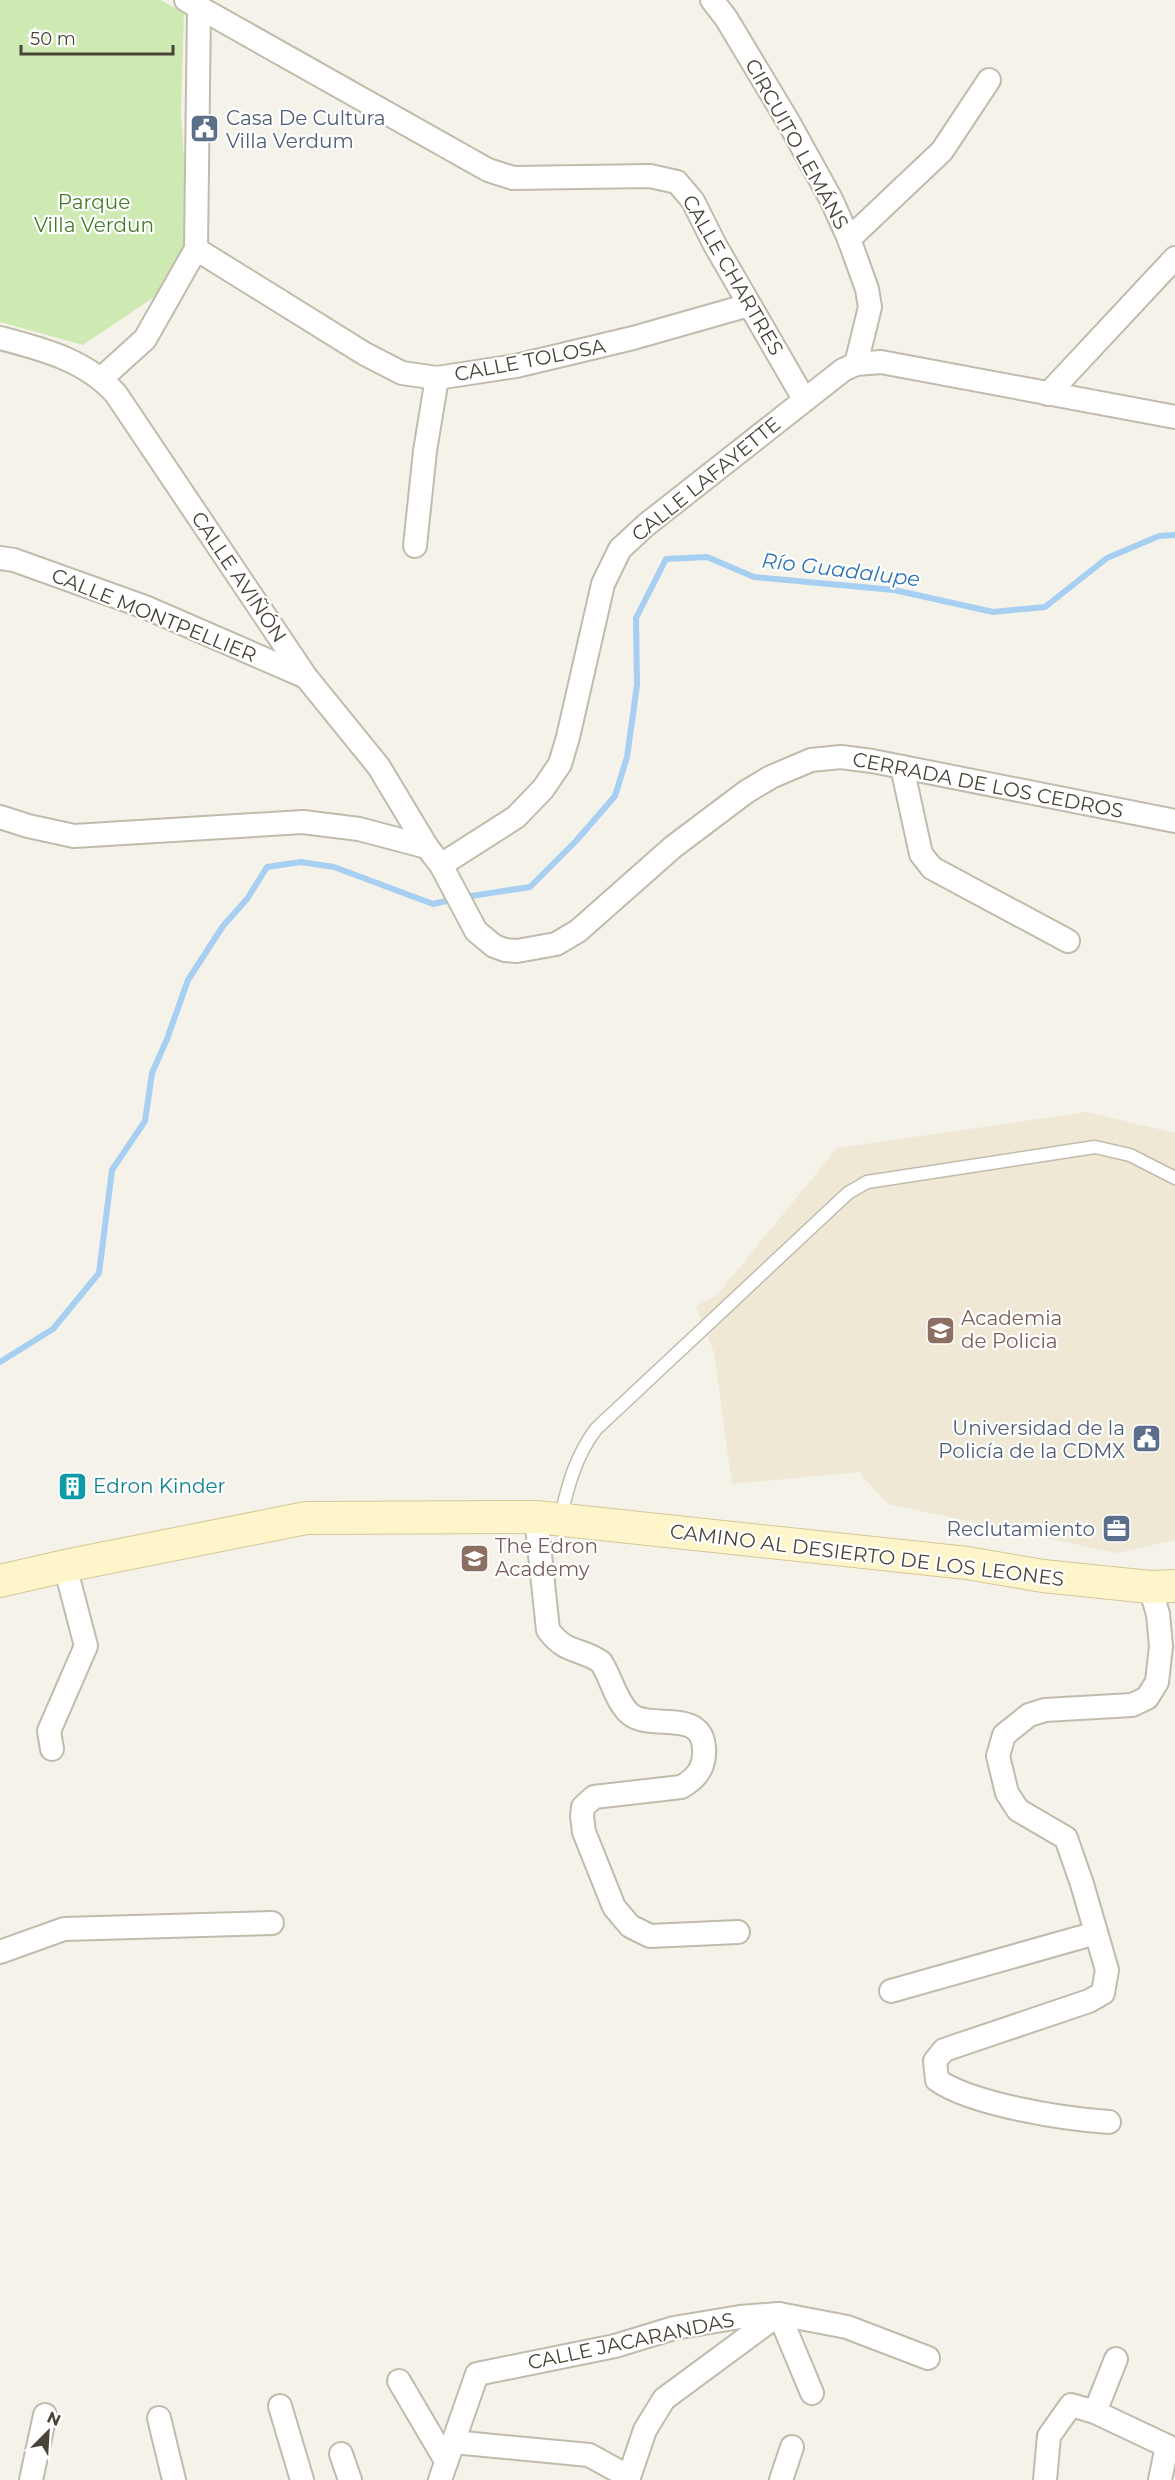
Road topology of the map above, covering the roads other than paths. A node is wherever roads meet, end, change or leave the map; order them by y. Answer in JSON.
{"nodes":[{"id":1,"x":712,"y":0,"type":"edge"},
{"id":2,"x":193,"y":4,"type":"edge"},
{"id":3,"x":990,"y":80,"type":"dead end"},
{"id":4,"x":849,"y":239,"type":"junction"},
{"id":5,"x":196,"y":249,"type":"junction"},
{"id":6,"x":1175,"y":258,"type":"edge"},
{"id":7,"x":749,"y":305,"type":"junction"},
{"id":8,"x":0,"y":338,"type":"edge"},
{"id":9,"x":856,"y":364,"type":"junction"},
{"id":10,"x":102,"y":378,"type":"junction"},
{"id":11,"x":437,"y":378,"type":"junction"},
{"id":12,"x":1048,"y":394,"type":"junction"},
{"id":13,"x":804,"y":399,"type":"junction"},
{"id":14,"x":1175,"y":417,"type":"edge"},
{"id":15,"x":415,"y":546,"type":"dead end"},
{"id":16,"x":0,"y":558,"type":"edge"},
{"id":17,"x":306,"y":677,"type":"junction"},
{"id":18,"x":902,"y":767,"type":"junction"},
{"id":19,"x":0,"y":817,"type":"edge"},
{"id":20,"x":1175,"y":821,"type":"edge"},
{"id":21,"x":437,"y":861,"type":"junction"},
{"id":22,"x":1068,"y":941,"type":"dead end"},
{"id":23,"x":1175,"y":1178,"type":"edge"},
{"id":24,"x":548,"y":1518,"type":"junction"},
{"id":25,"x":65,"y":1566,"type":"junction"},
{"id":26,"x":0,"y":1581,"type":"edge"},
{"id":27,"x":1163,"y":1586,"type":"edge"},
{"id":28,"x":52,"y":1749,"type":"dead end"},
{"id":29,"x":272,"y":1923,"type":"dead end"},
{"id":30,"x":738,"y":1932,"type":"dead end"},
{"id":31,"x":1096,"y":1933,"type":"junction"},
{"id":32,"x":0,"y":1952,"type":"edge"},
{"id":33,"x":891,"y":1991,"type":"dead end"},
{"id":34,"x":1109,"y":2122,"type":"dead end"},
{"id":35,"x":779,"y":2314,"type":"junction"},
{"id":36,"x":928,"y":2358,"type":"dead end"},
{"id":37,"x":1116,"y":2359,"type":"dead end"},
{"id":38,"x":399,"y":2381,"type":"dead end"},
{"id":39,"x":812,"y":2393,"type":"dead end"},
{"id":40,"x":280,"y":2406,"type":"dead end"},
{"id":41,"x":1095,"y":2412,"type":"junction"},
{"id":42,"x":45,"y":2415,"type":"dead end"},
{"id":43,"x":159,"y":2418,"type":"dead end"},
{"id":44,"x":792,"y":2447,"type":"dead end"},
{"id":45,"x":1171,"y":2452,"type":"edge"},
{"id":46,"x":341,"y":2454,"type":"dead end"},
{"id":47,"x":447,"y":2461,"type":"edge"},
{"id":48,"x":31,"y":2480,"type":"edge"},
{"id":49,"x":174,"y":2480,"type":"edge"},
{"id":50,"x":302,"y":2480,"type":"edge"},
{"id":51,"x":350,"y":2480,"type":"edge"},
{"id":52,"x":781,"y":2480,"type":"edge"},
{"id":53,"x":1045,"y":2480,"type":"edge"},
{"id":54,"x":1160,"y":2480,"type":"edge"}],
"edges":[{"from":1,"to":4,"type":"street","name":"CIRCUITO LEMÁNS"},
{"from":2,"to":5,"type":"street"},
{"from":2,"to":7,"type":"street","name":"CALLE CHARTRES"},
{"from":3,"to":4,"type":"street"},
{"from":4,"to":9,"type":"street","name":"CIRCUITO LEMÁNS"},
{"from":5,"to":10,"type":"street"},
{"from":5,"to":11,"type":"street","name":"CALLE TOLOSA"},
{"from":6,"to":12,"type":"street"},
{"from":7,"to":11,"type":"street","name":"CALLE TOLOSA"},
{"from":7,"to":13,"type":"street","name":"CALLE CHARTRES"},
{"from":8,"to":10,"type":"street","name":"CALLE AVIÑÓN"},
{"from":9,"to":12,"type":"street","name":"CALLE LAFAYETTE"},
{"from":9,"to":13,"type":"street","name":"CALLE LAFAYETTE"},
{"from":10,"to":17,"type":"street","name":"CALLE AVIÑÓN"},
{"from":11,"to":15,"type":"street"},
{"from":12,"to":14,"type":"street","name":"CALLE LAFAYETTE"},
{"from":13,"to":21,"type":"street","name":"CALLE LAFAYETTE"},
{"from":16,"to":17,"type":"street","name":"CALLE MONTPELLIER"},
{"from":17,"to":21,"type":"street","name":"CALLE AVIÑÓN"},
{"from":18,"to":20,"type":"street","name":"CERRADA DE LOS CEDROS"},
{"from":18,"to":21,"type":"street","name":"CERRADA DE LOS CEDROS"},
{"from":18,"to":22,"type":"street"},
{"from":19,"to":21,"type":"street"},
{"from":23,"to":24,"type":"lane"},
{"from":24,"to":25,"type":"main road","name":"CAMINO AL DESIERTO DE LOS LEONES"},
{"from":24,"to":27,"type":"main road","name":"CAMINO AL DESIERTO DE LOS LEONES"},
{"from":24,"to":30,"type":"street"},
{"from":25,"to":26,"type":"main road","name":"CAMINO AL DESIERTO DE LOS LEONES"},
{"from":25,"to":28,"type":"street"},
{"from":27,"to":31,"type":"street"},
{"from":29,"to":32,"type":"street"},
{"from":31,"to":33,"type":"street"},
{"from":31,"to":34,"type":"street"},
{"from":35,"to":36,"type":"street","name":"CALLE JACARANDAS"},
{"from":35,"to":39,"type":"street"},
{"from":35,"to":47,"type":"street","name":"CALLE JACARANDAS"},
{"from":35,"to":47,"type":"street"},
{"from":37,"to":41,"type":"street"},
{"from":38,"to":47,"type":"street"},
{"from":40,"to":50,"type":"street"},
{"from":41,"to":45,"type":"street"},
{"from":41,"to":53,"type":"street"},
{"from":42,"to":48,"type":"street"},
{"from":43,"to":49,"type":"street"},
{"from":44,"to":52,"type":"street"},
{"from":45,"to":54,"type":"street"},
{"from":46,"to":51,"type":"street"}]}
